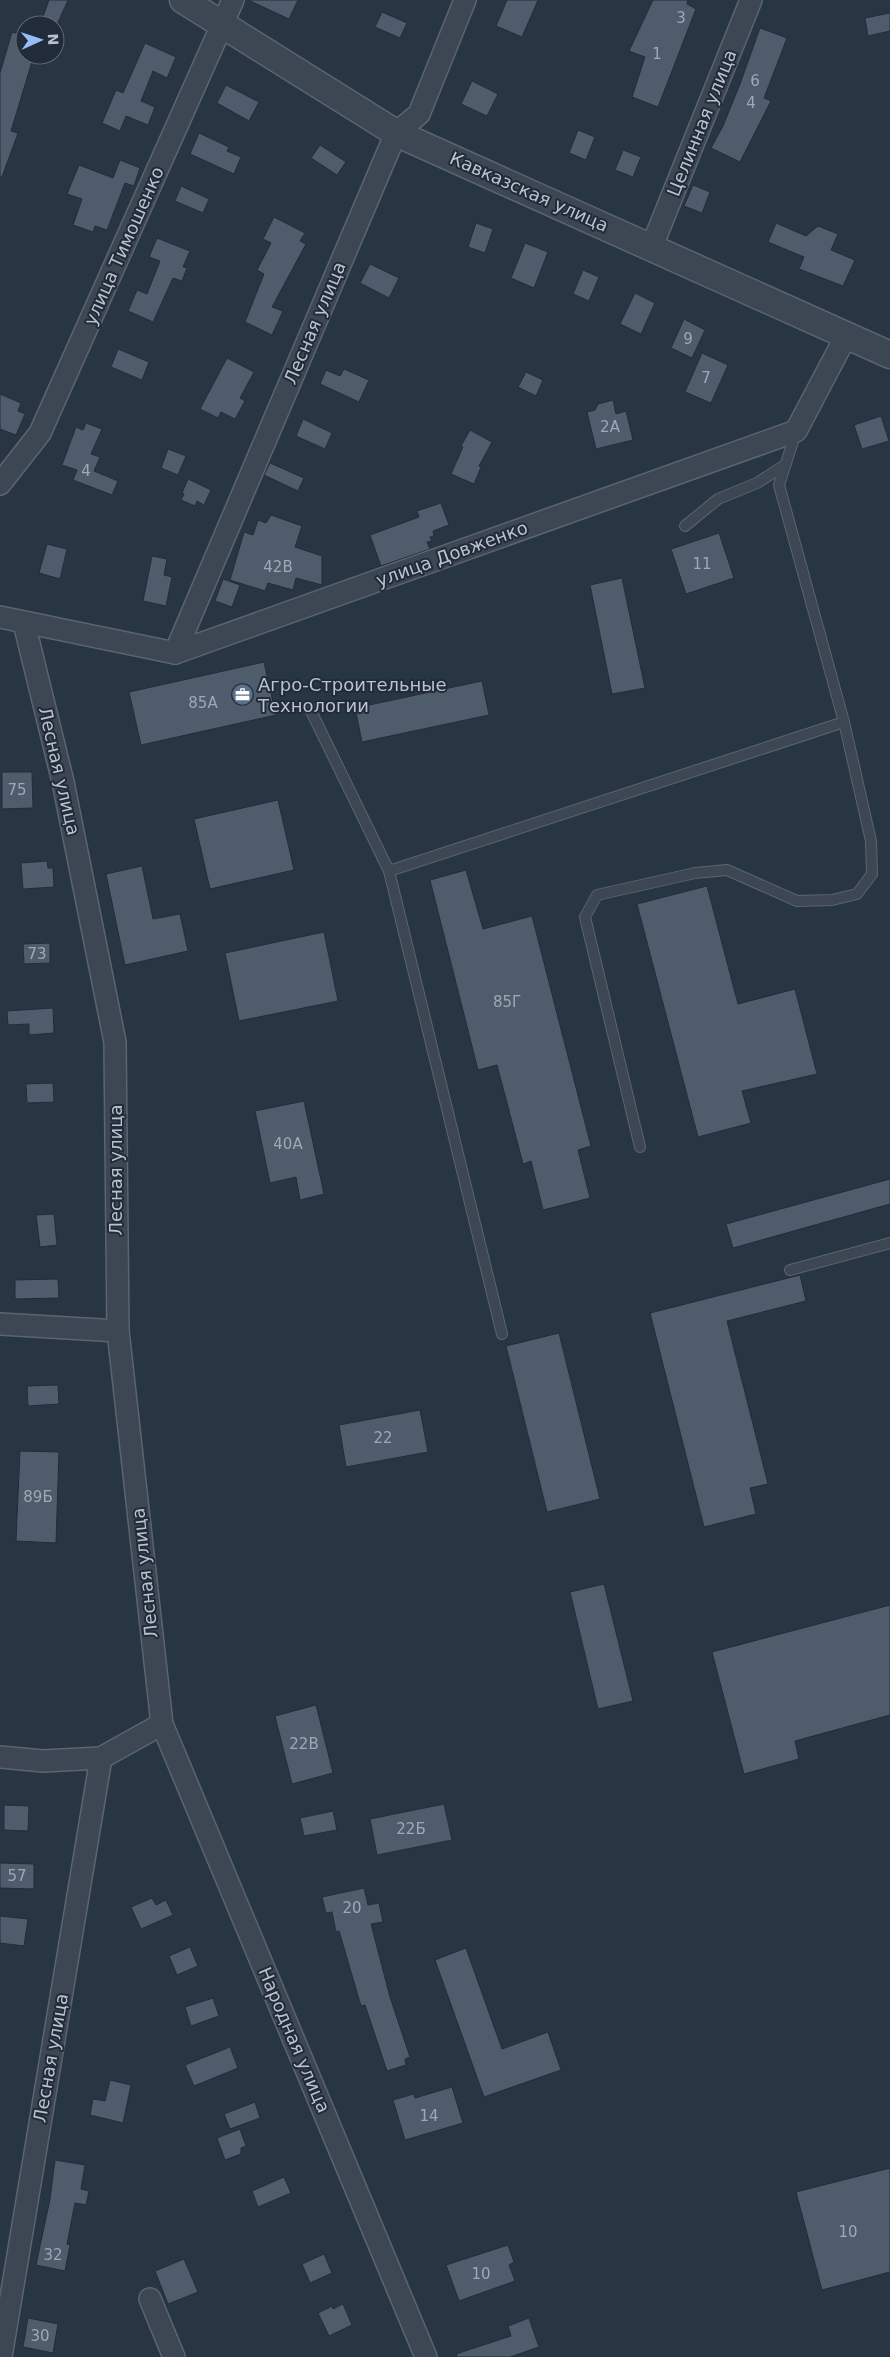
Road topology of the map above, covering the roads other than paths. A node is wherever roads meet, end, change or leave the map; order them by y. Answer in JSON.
{"nodes":[{"id":1,"x":183,"y":0,"type":"edge"},
{"id":2,"x":232,"y":0,"type":"edge"},
{"id":3,"x":465,"y":0,"type":"edge"},
{"id":4,"x":751,"y":0,"type":"edge"},
{"id":5,"x":223,"y":24,"type":"junction"},
{"id":6,"x":396,"y":132,"type":"junction"},
{"id":7,"x":652,"y":246,"type":"junction"},
{"id":8,"x":846,"y":336,"type":"junction"},
{"id":9,"x":890,"y":355,"type":"edge"},
{"id":10,"x":796,"y":431,"type":"junction"},
{"id":11,"x":785,"y":465,"type":"junction"},
{"id":12,"x":0,"y":484,"type":"edge"},
{"id":13,"x":685,"y":526,"type":"dead end"},
{"id":14,"x":0,"y":617,"type":"edge"},
{"id":15,"x":24,"y":623,"type":"junction"},
{"id":16,"x":175,"y":653,"type":"junction"},
{"id":17,"x":309,"y":707,"type":"dead end"},
{"id":18,"x":844,"y":722,"type":"junction"},
{"id":19,"x":389,"y":871,"type":"junction"},
{"id":20,"x":640,"y":1147,"type":"dead end"},
{"id":21,"x":890,"y":1243,"type":"edge"},
{"id":22,"x":790,"y":1270,"type":"dead end"},
{"id":23,"x":0,"y":1324,"type":"edge"},
{"id":24,"x":118,"y":1331,"type":"junction"},
{"id":25,"x":502,"y":1334,"type":"dead end"},
{"id":26,"x":162,"y":1724,"type":"junction"},
{"id":27,"x":0,"y":1757,"type":"edge"},
{"id":28,"x":101,"y":1758,"type":"junction"},
{"id":29,"x":150,"y":2299,"type":"dead end"},
{"id":30,"x":1,"y":2357,"type":"edge"},
{"id":31,"x":174,"y":2357,"type":"edge"},
{"id":32,"x":426,"y":2357,"type":"edge"}],
"edges":[{"from":1,"to":5,"type":"street","name":"Кавказская улица"},
{"from":2,"to":5,"type":"street","name":"улица Тимошенко"},
{"from":3,"to":6,"type":"street","name":"Лесная улица"},
{"from":4,"to":7,"type":"street","name":"Целинная улица"},
{"from":5,"to":6,"type":"street","name":"Кавказская улица"},
{"from":5,"to":12,"type":"street","name":"улица Тимошенко"},
{"from":6,"to":7,"type":"street","name":"Кавказская улица"},
{"from":6,"to":16,"type":"street","name":"Лесная улица"},
{"from":7,"to":8,"type":"street","name":"Кавказская улица"},
{"from":8,"to":9,"type":"street","name":"Кавказская улица"},
{"from":8,"to":10,"type":"street"},
{"from":10,"to":11,"type":"lane"},
{"from":10,"to":16,"type":"street","name":"улица Довженко"},
{"from":11,"to":13,"type":"lane"},
{"from":11,"to":18,"type":"lane"},
{"from":14,"to":15,"type":"street"},
{"from":15,"to":16,"type":"street"},
{"from":15,"to":24,"type":"street","name":"Лесная улица"},
{"from":17,"to":19,"type":"lane"},
{"from":18,"to":19,"type":"lane"},
{"from":18,"to":20,"type":"lane"},
{"from":19,"to":25,"type":"lane"},
{"from":21,"to":22,"type":"lane"},
{"from":23,"to":24,"type":"street"},
{"from":24,"to":26,"type":"street","name":"Лесная улица"},
{"from":26,"to":28,"type":"street"},
{"from":26,"to":32,"type":"street","name":"Народная улица"},
{"from":27,"to":28,"type":"street"},
{"from":28,"to":30,"type":"street","name":"Лесная улица"},
{"from":29,"to":31,"type":"street"}]}
